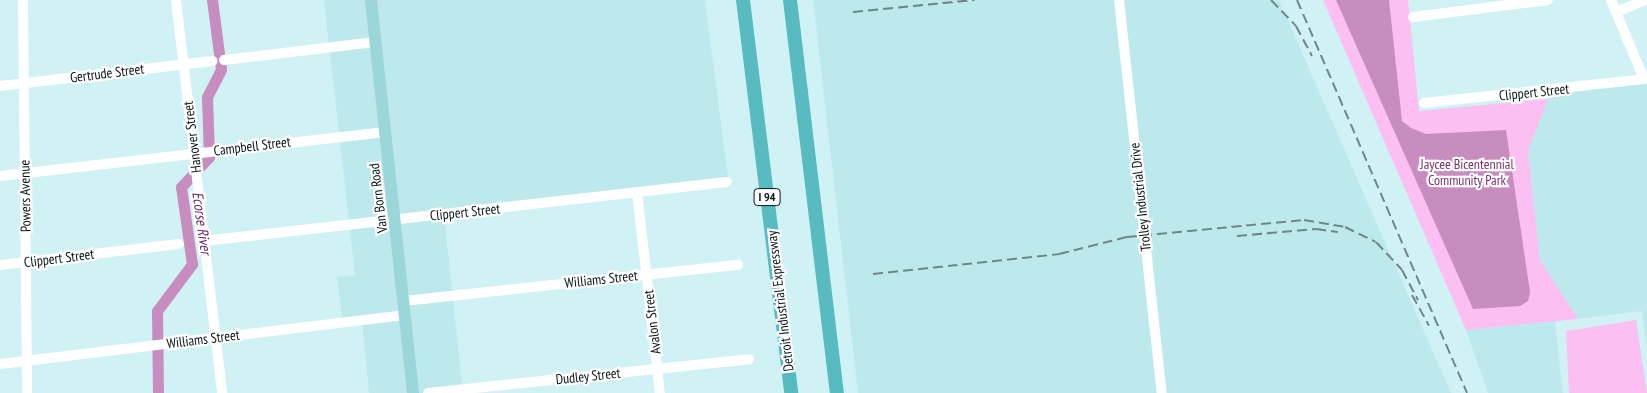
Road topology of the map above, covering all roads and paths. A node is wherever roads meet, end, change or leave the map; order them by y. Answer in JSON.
{"nodes":[{"id":1,"x":23,"y":0,"type":"edge"},
{"id":2,"x":176,"y":0,"type":"edge"},
{"id":3,"x":371,"y":0,"type":"edge"},
{"id":4,"x":743,"y":0,"type":"edge"},
{"id":5,"x":790,"y":0,"type":"edge"},
{"id":6,"x":1119,"y":0,"type":"edge"},
{"id":7,"x":1548,"y":0,"type":"edge"},
{"id":8,"x":1611,"y":0,"type":"edge"},
{"id":9,"x":1644,"y":0,"type":"edge"},
{"id":10,"x":1616,"y":12,"type":"junction"},
{"id":11,"x":1413,"y":17,"type":"dead end"},
{"id":12,"x":375,"y":42,"type":"junction"},
{"id":13,"x":183,"y":64,"type":"junction"},
{"id":14,"x":24,"y":83,"type":"junction"},
{"id":15,"x":0,"y":86,"type":"edge"},
{"id":16,"x":1424,"y":103,"type":"dead end"},
{"id":17,"x":385,"y":132,"type":"junction"},
{"id":18,"x":205,"y":152,"type":"junction"},
{"id":19,"x":25,"y":173,"type":"junction"},
{"id":20,"x":0,"y":176,"type":"edge"},
{"id":21,"x":727,"y":182,"type":"dead end"},
{"id":22,"x":637,"y":192,"type":"junction"},
{"id":23,"x":395,"y":220,"type":"junction"},
{"id":24,"x":204,"y":241,"type":"junction"},
{"id":25,"x":178,"y":244,"type":"dead end"},
{"id":26,"x":26,"y":262,"type":"junction"},
{"id":27,"x":0,"y":265,"type":"edge"},
{"id":28,"x":738,"y":265,"type":"dead end"},
{"id":29,"x":646,"y":275,"type":"junction"},
{"id":30,"x":404,"y":301,"type":"junction"},
{"id":31,"x":406,"y":315,"type":"junction"},
{"id":32,"x":215,"y":338,"type":"junction"},
{"id":33,"x":749,"y":359,"type":"dead end"},
{"id":34,"x":27,"y":361,"type":"junction"},
{"id":35,"x":0,"y":364,"type":"edge"},
{"id":36,"x":657,"y":369,"type":"junction"},
{"id":37,"x":27,"y":393,"type":"edge"},
{"id":38,"x":222,"y":393,"type":"edge"},
{"id":39,"x":414,"y":393,"type":"edge"},
{"id":40,"x":428,"y":393,"type":"edge"},
{"id":41,"x":660,"y":393,"type":"edge"},
{"id":42,"x":791,"y":393,"type":"edge"},
{"id":43,"x":837,"y":393,"type":"edge"},
{"id":44,"x":1162,"y":393,"type":"edge"}],
"edges":[{"from":1,"to":14,"type":"street","name":"Powers Avenue"},
{"from":2,"to":13,"type":"street","name":"Hanover Street"},
{"from":3,"to":12,"type":"main road","name":"Van Born Road"},
{"from":4,"to":42,"type":"highway","name":"Detroit Industrial Expressway","number":"I 94"},
{"from":5,"to":43,"type":"highway"},
{"from":6,"to":44,"type":"street","name":"Trolley Industrial Drive"},
{"from":7,"to":11,"type":"street"},
{"from":8,"to":10,"type":"street"},
{"from":9,"to":10,"type":"street"},
{"from":10,"to":16,"type":"street","name":"Clippert Street"},
{"from":12,"to":13,"type":"street","name":"Gertrude Street"},
{"from":12,"to":17,"type":"main road","name":"Van Born Road"},
{"from":13,"to":14,"type":"street","name":"Gertrude Street"},
{"from":13,"to":18,"type":"street","name":"Hanover Street"},
{"from":14,"to":15,"type":"street","name":"Gertrude Street"},
{"from":14,"to":19,"type":"street","name":"Powers Avenue"},
{"from":17,"to":18,"type":"street","name":"Campbell Street"},
{"from":17,"to":23,"type":"main road","name":"Van Born Road"},
{"from":18,"to":19,"type":"street","name":"Campbell Street"},
{"from":18,"to":24,"type":"street","name":"Hanover Street"},
{"from":19,"to":20,"type":"street","name":"Campbell Street"},
{"from":19,"to":26,"type":"street","name":"Powers Avenue"},
{"from":21,"to":22,"type":"street","name":"Clippert Street"},
{"from":22,"to":23,"type":"street","name":"Clippert Street"},
{"from":22,"to":29,"type":"street","name":"Avalon Street"},
{"from":23,"to":24,"type":"street","name":"Clippert Street"},
{"from":23,"to":30,"type":"main road","name":"Van Born Road"},
{"from":24,"to":32,"type":"street","name":"Hanover Street"},
{"from":25,"to":26,"type":"street","name":"Clippert Street"},
{"from":26,"to":27,"type":"street","name":"Clippert Street"},
{"from":26,"to":34,"type":"street","name":"Powers Avenue"},
{"from":28,"to":29,"type":"street","name":"Williams Street"},
{"from":29,"to":30,"type":"street","name":"Williams Street"},
{"from":29,"to":36,"type":"street","name":"Avalon Street"},
{"from":30,"to":31,"type":"main road","name":"Van Born Road"},
{"from":31,"to":32,"type":"street","name":"Williams Street"},
{"from":31,"to":39,"type":"main road","name":"Van Born Road"},
{"from":32,"to":34,"type":"street","name":"Williams Street"},
{"from":32,"to":38,"type":"street","name":"Hanover Street"},
{"from":33,"to":36,"type":"street","name":"Dudley Street"},
{"from":34,"to":35,"type":"street","name":"Williams Street"},
{"from":34,"to":37,"type":"street","name":"Powers Avenue"},
{"from":36,"to":40,"type":"street","name":"Dudley Street"},
{"from":36,"to":41,"type":"street","name":"Avalon Street"}]}
